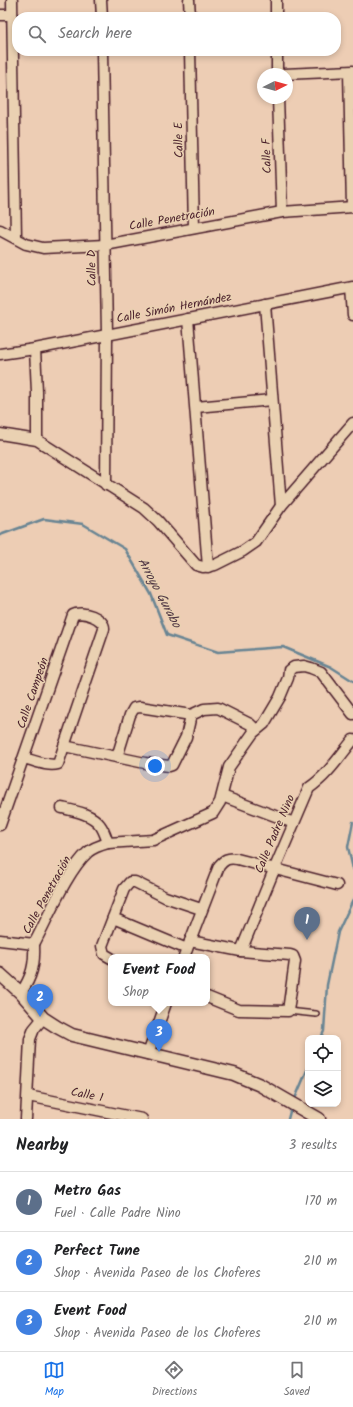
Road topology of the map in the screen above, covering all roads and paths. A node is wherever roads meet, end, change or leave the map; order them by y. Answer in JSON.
{"nodes":[{"id":1,"x":12,"y":0,"type":"edge"},
{"id":2,"x":101,"y":0,"type":"edge"},
{"id":3,"x":189,"y":0,"type":"edge"},
{"id":4,"x":276,"y":0,"type":"edge"},
{"id":5,"x":102,"y":12,"type":"edge"},
{"id":6,"x":190,"y":12,"type":"edge"},
{"id":7,"x":276,"y":12,"type":"edge"},
{"id":8,"x":0,"y":15,"type":"edge"},
{"id":9,"x":12,"y":15,"type":"joint"},
{"id":10,"x":13,"y":56,"type":"edge"},
{"id":11,"x":102,"y":56,"type":"edge"},
{"id":12,"x":190,"y":56,"type":"edge"},
{"id":13,"x":277,"y":56,"type":"edge"},
{"id":14,"x":277,"y":68,"type":"edge"},
{"id":15,"x":351,"y":71,"type":"edge"},
{"id":16,"x":293,"y":74,"type":"edge"},
{"id":17,"x":278,"y":104,"type":"edge"},
{"id":18,"x":352,"y":138,"type":"edge"},
{"id":19,"x":352,"y":207,"type":"edge"},
{"id":20,"x":282,"y":212,"type":"junction"},
{"id":21,"x":194,"y":228,"type":"junction"},
{"id":22,"x":0,"y":230,"type":"edge"},
{"id":23,"x":16,"y":238,"type":"junction"},
{"id":24,"x":105,"y":245,"type":"junction"},
{"id":25,"x":352,"y":288,"type":"edge"},
{"id":26,"x":265,"y":304,"type":"junction"},
{"id":27,"x":353,"y":315,"type":"edge"},
{"id":28,"x":188,"y":319,"type":"junction"},
{"id":29,"x":107,"y":334,"type":"junction"},
{"id":30,"x":35,"y":349,"type":"junction"},
{"id":31,"x":0,"y":354,"type":"edge"},
{"id":32,"x":272,"y":400,"type":"junction"},
{"id":33,"x":196,"y":406,"type":"junction"},
{"id":34,"x":353,"y":423,"type":"edge"},
{"id":35,"x":0,"y":434,"type":"edge"},
{"id":36,"x":37,"y":440,"type":"junction"},
{"id":37,"x":106,"y":485,"type":"junction"},
{"id":38,"x":281,"y":506,"type":"junction"},
{"id":39,"x":208,"y":567,"type":"junction"},
{"id":40,"x":353,"y":714,"type":"edge"},
{"id":41,"x":191,"y":715,"type":"junction"},
{"id":42,"x":256,"y":730,"type":"junction"},
{"id":43,"x":353,"y":740,"type":"edge"},
{"id":44,"x":64,"y":746,"type":"junction"},
{"id":45,"x":24,"y":758,"type":"junction"},
{"id":46,"x":117,"y":758,"type":"junction"},
{"id":47,"x":222,"y":796,"type":"junction"},
{"id":48,"x":62,"y":808,"type":"dead end"},
{"id":49,"x":294,"y":823,"type":"junction"},
{"id":50,"x":0,"y":825,"type":"edge"},
{"id":51,"x":108,"y":843,"type":"junction"},
{"id":52,"x":274,"y":870,"type":"junction"},
{"id":53,"x":337,"y":885,"type":"dead end"},
{"id":54,"x":202,"y":909,"type":"junction"},
{"id":55,"x":113,"y":918,"type":"junction"},
{"id":56,"x":0,"y":940,"type":"edge"},
{"id":57,"x":34,"y":944,"type":"junction"},
{"id":58,"x":187,"y":949,"type":"edge"},
{"id":59,"x":242,"y":951,"type":"junction"},
{"id":60,"x":108,"y":956,"type":"edge"},
{"id":61,"x":0,"y":974,"type":"edge"},
{"id":62,"x":21,"y":993,"type":"junction"},
{"id":63,"x":210,"y":999,"type":"edge"},
{"id":64,"x":165,"y":1006,"type":"edge"},
{"id":65,"x":288,"y":1011,"type":"junction"},
{"id":66,"x":316,"y":1014,"type":"dead end"},
{"id":67,"x":43,"y":1018,"type":"junction"},
{"id":68,"x":148,"y":1054,"type":"junction"},
{"id":69,"x":28,"y":1096,"type":"junction"},
{"id":70,"x":26,"y":1119,"type":"edge"},
{"id":71,"x":142,"y":1119,"type":"edge"},
{"id":72,"x":319,"y":1119,"type":"edge"}],
"edges":[{"from":1,"to":9,"type":"street"},
{"from":2,"to":5,"type":"street"},
{"from":3,"to":6,"type":"street"},
{"from":4,"to":7,"type":"street"},
{"from":8,"to":9,"type":"street"},
{"from":10,"to":23,"type":"street"},
{"from":11,"to":24,"type":"street","name":"Calle D"},
{"from":12,"to":21,"type":"street","name":"Calle E"},
{"from":13,"to":14,"type":"street"},
{"from":15,"to":16,"type":"street"},
{"from":15,"to":18,"type":"street"},
{"from":17,"to":20,"type":"street","name":"Calle F"},
{"from":18,"to":19,"type":"street"},
{"from":19,"to":20,"type":"street","name":"Calle Penetración"},
{"from":20,"to":21,"type":"street","name":"Calle Penetración"},
{"from":21,"to":24,"type":"street","name":"Calle Penetración"},
{"from":22,"to":23,"type":"street","name":"Calle Penetración"},
{"from":23,"to":24,"type":"street","name":"Calle Penetración"},
{"from":24,"to":29,"type":"street","name":"Calle D"},
{"from":25,"to":26,"type":"street","name":"Calle Simón Hernández"},
{"from":25,"to":27,"type":"street"},
{"from":26,"to":28,"type":"street","name":"Calle Simón Hernández"},
{"from":26,"to":32,"type":"street"},
{"from":28,"to":29,"type":"street","name":"Calle Simón Hernández"},
{"from":28,"to":33,"type":"street"},
{"from":29,"to":30,"type":"street","name":"Calle Simón Hernández"},
{"from":29,"to":37,"type":"street","name":"Calle D"},
{"from":30,"to":31,"type":"street","name":"Calle Simón Hernández"},
{"from":30,"to":36,"type":"street"},
{"from":32,"to":33,"type":"street"},
{"from":32,"to":38,"type":"street"},
{"from":33,"to":39,"type":"street"},
{"from":34,"to":38,"type":"street"},
{"from":35,"to":36,"type":"street"},
{"from":36,"to":37,"type":"street"},
{"from":37,"to":39,"type":"street"},
{"from":38,"to":39,"type":"street"},
{"from":40,"to":42,"type":"street","name":"Calle Penetración"},
{"from":41,"to":42,"type":"street"},
{"from":41,"to":46,"type":"street"},
{"from":41,"to":46,"type":"street"},
{"from":42,"to":47,"type":"street","name":"Calle Penetración"},
{"from":43,"to":49,"type":"street","name":"Calle Padre Nino"},
{"from":44,"to":45,"type":"street"},
{"from":44,"to":45,"type":"street","name":"Calle Campeón"},
{"from":44,"to":46,"type":"street"},
{"from":45,"to":50,"type":"street","name":"Calle Campeón"},
{"from":47,"to":49,"type":"street"},
{"from":47,"to":51,"type":"street","name":"Calle Penetración"},
{"from":48,"to":51,"type":"street"},
{"from":49,"to":52,"type":"street","name":"Calle Padre Nino"},
{"from":51,"to":57,"type":"street","name":"Calle Penetración"},
{"from":52,"to":53,"type":"street"},
{"from":52,"to":54,"type":"street"},
{"from":52,"to":59,"type":"street","name":"Calle Padre Nino"},
{"from":54,"to":55,"type":"street"},
{"from":54,"to":58,"type":"street"},
{"from":55,"to":58,"type":"street"},
{"from":55,"to":60,"type":"street"},
{"from":56,"to":57,"type":"street","name":"Calle Penetración"},
{"from":57,"to":62,"type":"street"},
{"from":58,"to":59,"type":"street"},
{"from":59,"to":65,"type":"street"},
{"from":61,"to":62,"type":"street"},
{"from":62,"to":67,"type":"street"},
{"from":63,"to":65,"type":"street"},
{"from":64,"to":68,"type":"street"},
{"from":65,"to":66,"type":"lane"},
{"from":67,"to":68,"type":"street"},
{"from":67,"to":69,"type":"street"},
{"from":68,"to":72,"type":"street"},
{"from":69,"to":70,"type":"street"},
{"from":69,"to":71,"type":"street","name":"Calle 1"}]}
